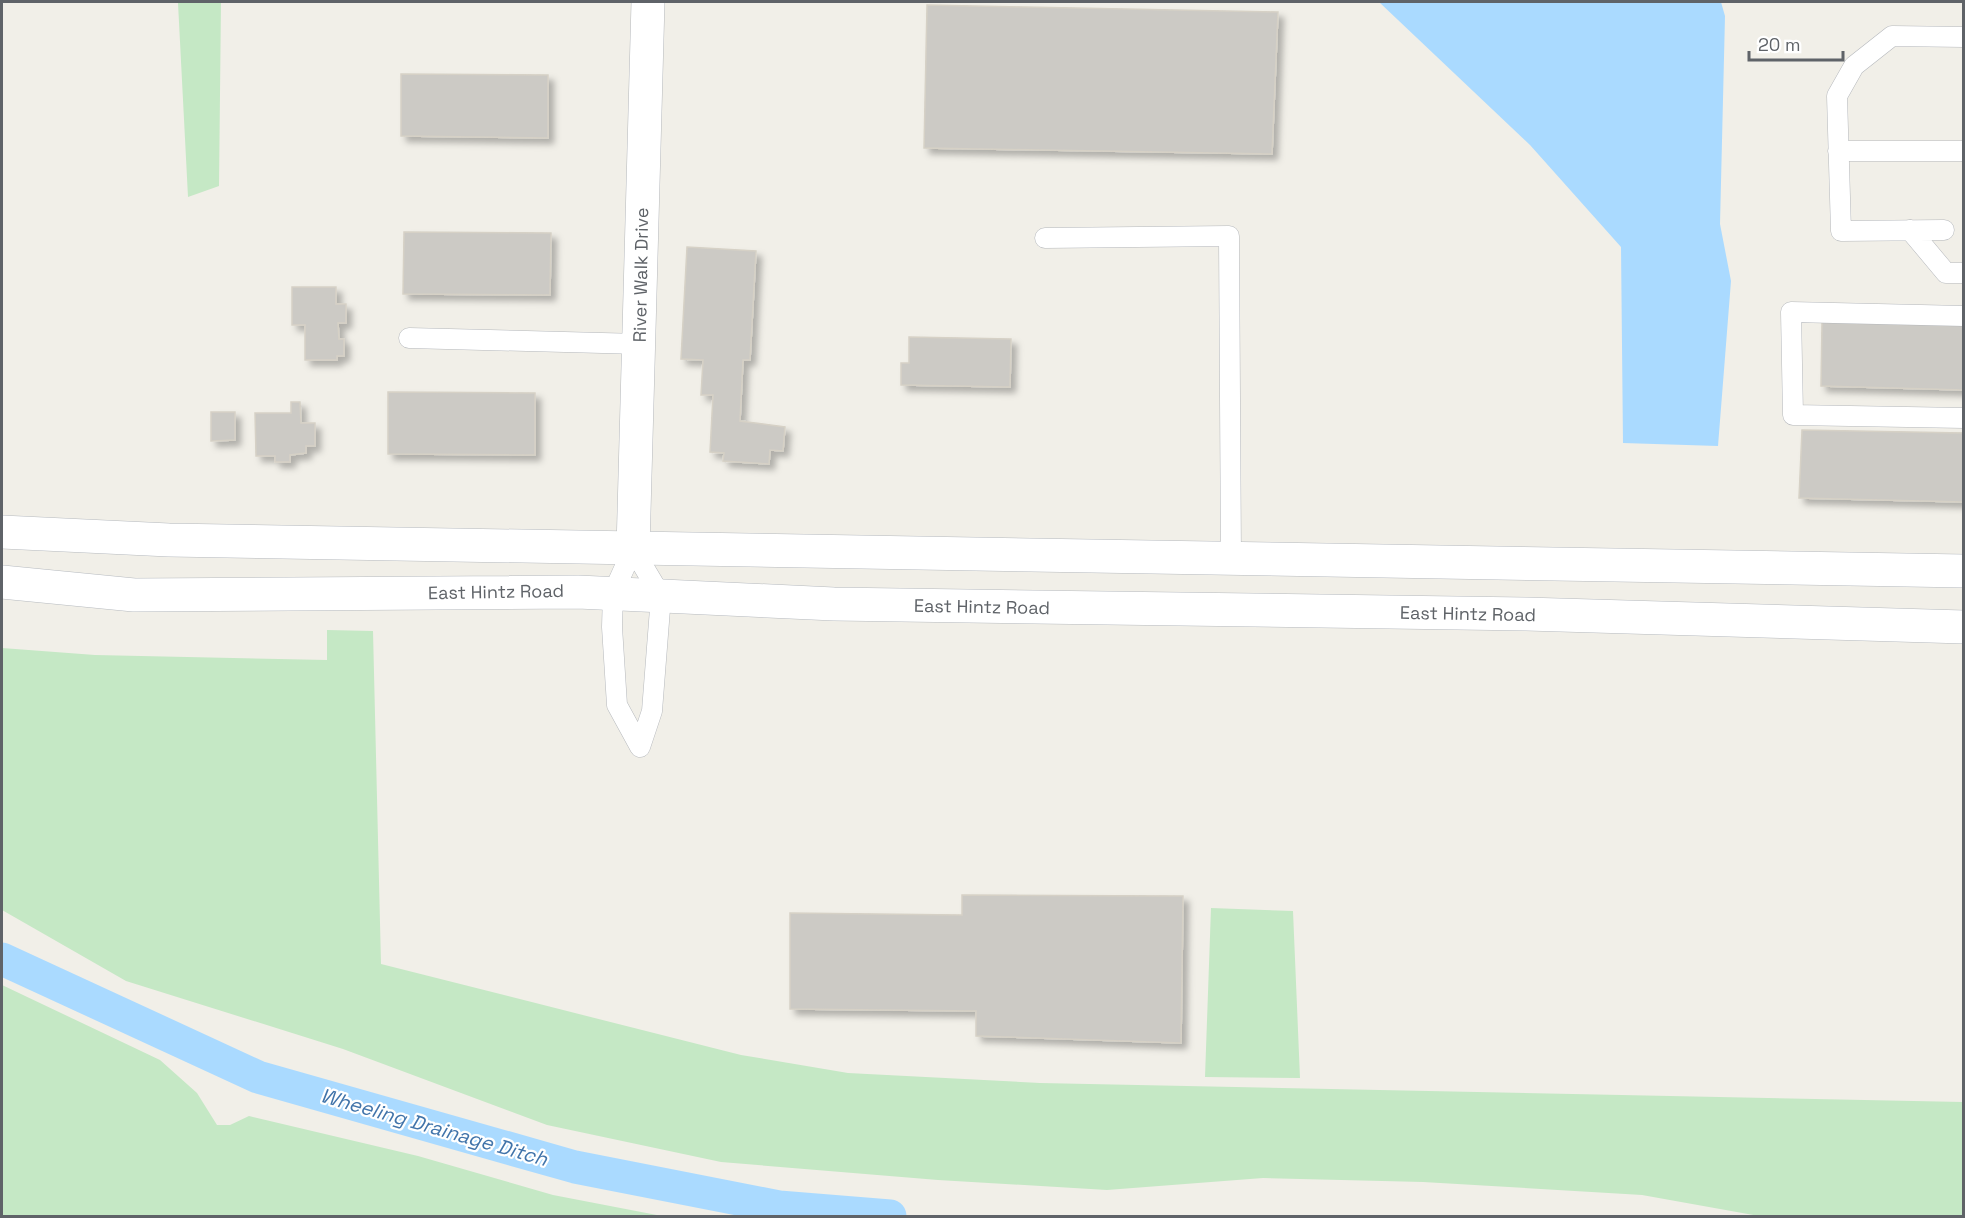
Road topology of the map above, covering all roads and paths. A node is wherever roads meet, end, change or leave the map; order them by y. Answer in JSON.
{"nodes":[{"id":1,"x":648,"y":2,"type":"edge"},
{"id":2,"x":1964,"y":37,"type":"edge"},
{"id":3,"x":1838,"y":151,"type":"junction"},
{"id":4,"x":1964,"y":151,"type":"edge"},
{"id":5,"x":1910,"y":230,"type":"junction"},
{"id":6,"x":1944,"y":230,"type":"dead end"},
{"id":7,"x":1045,"y":238,"type":"dead end"},
{"id":8,"x":1964,"y":273,"type":"edge"},
{"id":9,"x":1964,"y":316,"type":"edge"},
{"id":10,"x":409,"y":338,"type":"dead end"},
{"id":11,"x":640,"y":344,"type":"junction"},
{"id":12,"x":1964,"y":418,"type":"edge"},
{"id":13,"x":2,"y":532,"type":"edge"},
{"id":14,"x":633,"y":549,"type":"junction"},
{"id":15,"x":1232,"y":558,"type":"junction"},
{"id":16,"x":1964,"y":571,"type":"edge"},
{"id":17,"x":2,"y":582,"type":"edge"},
{"id":18,"x":613,"y":593,"type":"junction"},
{"id":19,"x":661,"y":596,"type":"junction"},
{"id":20,"x":1964,"y":627,"type":"edge"}],
"edges":[{"from":1,"to":11,"type":"main road","name":"River Walk Drive"},
{"from":2,"to":3,"type":"lane"},
{"from":3,"to":4,"type":"lane"},
{"from":3,"to":5,"type":"lane"},
{"from":5,"to":6,"type":"lane"},
{"from":5,"to":8,"type":"lane"},
{"from":7,"to":15,"type":"lane"},
{"from":9,"to":12,"type":"lane"},
{"from":10,"to":11,"type":"lane"},
{"from":11,"to":14,"type":"main road","name":"River Walk Drive"},
{"from":13,"to":14,"type":"main road"},
{"from":14,"to":15,"type":"main road"},
{"from":14,"to":18,"type":"lane"},
{"from":14,"to":19,"type":"lane"},
{"from":15,"to":16,"type":"main road"},
{"from":17,"to":18,"type":"main road","name":"East Hintz Road"},
{"from":18,"to":19,"type":"main road","name":"East Hintz Road"},
{"from":18,"to":19,"type":"lane"},
{"from":19,"to":20,"type":"main road","name":"East Hintz Road"}]}
